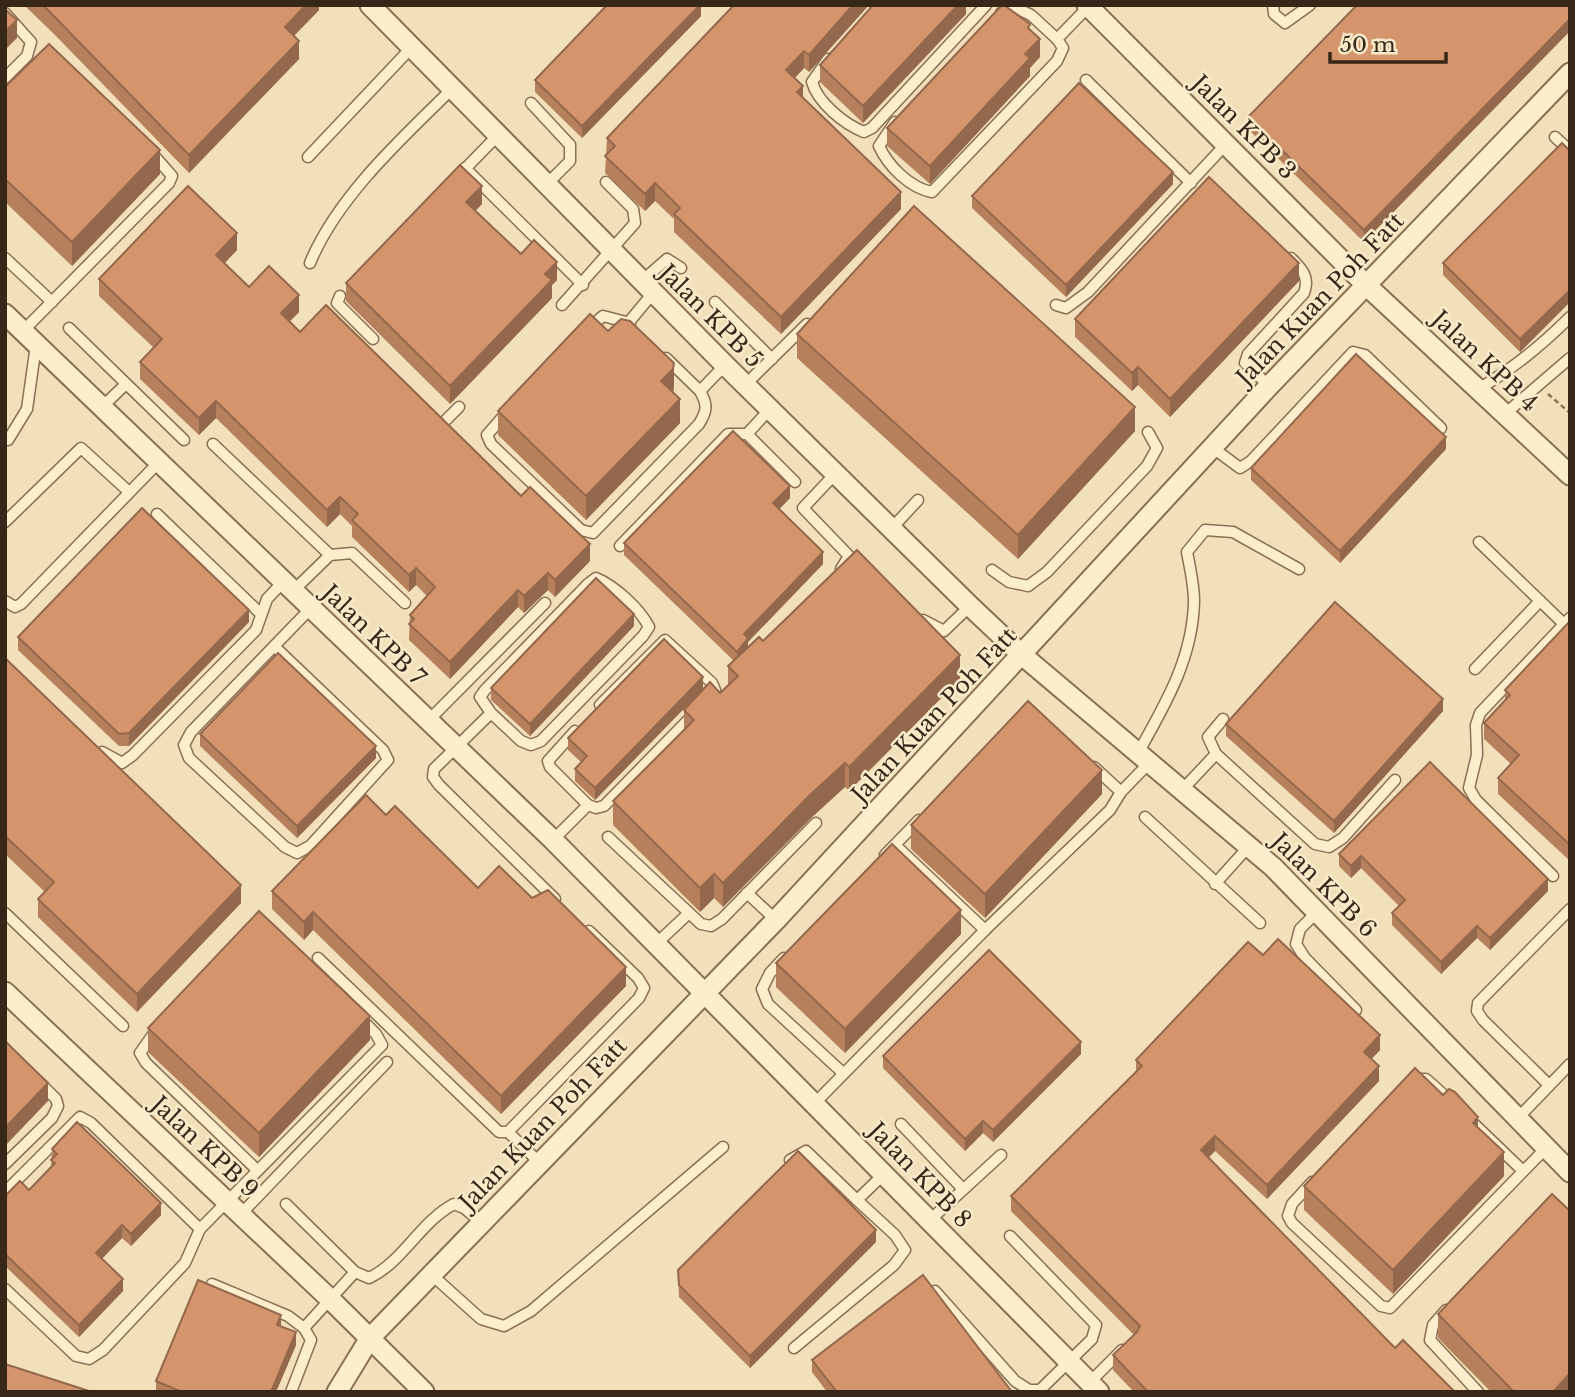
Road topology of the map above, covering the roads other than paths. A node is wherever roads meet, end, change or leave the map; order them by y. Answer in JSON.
{"nodes":[{"id":1,"x":370,"y":5,"type":"edge"},
{"id":2,"x":986,"y":5,"type":"edge"},
{"id":3,"x":1273,"y":5,"type":"edge"},
{"id":4,"x":1310,"y":5,"type":"edge"},
{"id":5,"x":1088,"y":6,"type":"edge"},
{"id":6,"x":5,"y":13,"type":"edge"},
{"id":7,"x":994,"y":19,"type":"edge"},
{"id":8,"x":1057,"y":39,"type":"junction"},
{"id":9,"x":412,"y":47,"type":"junction"},
{"id":10,"x":836,"y":52,"type":"edge"},
{"id":11,"x":1570,"y":73,"type":"edge"},
{"id":12,"x":5,"y":78,"type":"edge"},
{"id":13,"x":1086,"y":80,"type":"dead end"},
{"id":14,"x":453,"y":88,"type":"junction"},
{"id":15,"x":531,"y":103,"type":"dead end"},
{"id":16,"x":903,"y":114,"type":"edge"},
{"id":17,"x":498,"y":135,"type":"junction"},
{"id":18,"x":1555,"y":137,"type":"dead end"},
{"id":19,"x":138,"y":139,"type":"edge"},
{"id":20,"x":1227,"y":144,"type":"junction"},
{"id":21,"x":1570,"y":151,"type":"edge"},
{"id":22,"x":308,"y":157,"type":"dead end"},
{"id":23,"x":606,"y":182,"type":"dead end"},
{"id":24,"x":1191,"y":183,"type":"junction"},
{"id":25,"x":547,"y":184,"type":"junction"},
{"id":26,"x":613,"y":251,"type":"junction"},
{"id":27,"x":1285,"y":253,"type":"edge"},
{"id":28,"x":5,"y":258,"type":"edge"},
{"id":29,"x":310,"y":263,"type":"dead end"},
{"id":30,"x":681,"y":268,"type":"dead end"},
{"id":31,"x":583,"y":285,"type":"junction"},
{"id":32,"x":1366,"y":285,"type":"junction"},
{"id":33,"x":647,"y":287,"type":"junction"},
{"id":34,"x":340,"y":296,"type":"dead end"},
{"id":35,"x":52,"y":302,"type":"junction"},
{"id":36,"x":715,"y":302,"type":"dead end"},
{"id":37,"x":562,"y":305,"type":"dead end"},
{"id":38,"x":1056,"y":305,"type":"dead end"},
{"id":39,"x":5,"y":314,"type":"edge"},
{"id":40,"x":1570,"y":317,"type":"edge"},
{"id":41,"x":811,"y":320,"type":"edge"},
{"id":42,"x":629,"y":322,"type":"junction"},
{"id":43,"x":69,"y":328,"type":"dead end"},
{"id":44,"x":638,"y":330,"type":"edge"},
{"id":45,"x":580,"y":336,"type":"edge"},
{"id":46,"x":30,"y":338,"type":"junction"},
{"id":47,"x":373,"y":339,"type":"dead end"},
{"id":48,"x":656,"y":348,"type":"edge"},
{"id":49,"x":1570,"y":358,"type":"edge"},
{"id":50,"x":772,"y":359,"type":"junction"},
{"id":51,"x":724,"y":365,"type":"junction"},
{"id":52,"x":126,"y":384,"type":"junction"},
{"id":53,"x":745,"y":385,"type":"junction"},
{"id":54,"x":1269,"y":386,"type":"junction"},
{"id":55,"x":1480,"y":388,"type":"junction"},
{"id":56,"x":699,"y":391,"type":"junction"},
{"id":57,"x":513,"y":406,"type":"edge"},
{"id":58,"x":102,"y":407,"type":"junction"},
{"id":59,"x":459,"y":407,"type":"dead end"},
{"id":60,"x":770,"y":409,"type":"junction"},
{"id":61,"x":1506,"y":413,"type":"junction"},
{"id":62,"x":443,"y":423,"type":"edge"},
{"id":63,"x":1441,"y":428,"type":"edge"},
{"id":64,"x":1148,"y":432,"type":"dead end"},
{"id":65,"x":747,"y":434,"type":"junction"},
{"id":66,"x":8,"y":440,"type":"dead end"},
{"id":67,"x":184,"y":440,"type":"dead end"},
{"id":68,"x":213,"y":444,"type":"dead end"},
{"id":69,"x":1213,"y":448,"type":"junction"},
{"id":70,"x":159,"y":462,"type":"junction"},
{"id":71,"x":836,"y":474,"type":"junction"},
{"id":72,"x":1570,"y":475,"type":"edge"},
{"id":73,"x":795,"y":482,"type":"dead end"},
{"id":74,"x":128,"y":491,"type":"junction"},
{"id":75,"x":918,"y":500,"type":"dead end"},
{"id":76,"x":157,"y":514,"type":"dead end"},
{"id":77,"x":5,"y":522,"type":"edge"},
{"id":78,"x":892,"y":528,"type":"junction"},
{"id":79,"x":1479,"y":542,"type":"dead end"},
{"id":80,"x":620,"y":546,"type":"dead end"},
{"id":81,"x":330,"y":555,"type":"junction"},
{"id":82,"x":1299,"y":569,"type":"dead end"},
{"id":83,"x":992,"y":570,"type":"dead end"},
{"id":84,"x":836,"y":573,"type":"edge"},
{"id":85,"x":288,"y":586,"type":"junction"},
{"id":86,"x":5,"y":601,"type":"edge"},
{"id":87,"x":1540,"y":601,"type":"junction"},
{"id":88,"x":405,"y":603,"type":"dead end"},
{"id":89,"x":545,"y":603,"type":"dead end"},
{"id":90,"x":970,"y":606,"type":"junction"},
{"id":91,"x":311,"y":608,"type":"junction"},
{"id":92,"x":261,"y":614,"type":"junction"},
{"id":93,"x":917,"y":617,"type":"edge"},
{"id":94,"x":1567,"y":621,"type":"edge"},
{"id":95,"x":275,"y":647,"type":"junction"},
{"id":96,"x":1022,"y":655,"type":"junction"},
{"id":97,"x":1475,"y":669,"type":"dead end"},
{"id":98,"x":491,"y":713,"type":"junction"},
{"id":99,"x":591,"y":715,"type":"edge"},
{"id":100,"x":1223,"y":719,"type":"dead end"},
{"id":101,"x":428,"y":721,"type":"junction"},
{"id":102,"x":581,"y":725,"type":"edge"},
{"id":103,"x":90,"y":741,"type":"edge"},
{"id":104,"x":456,"y":747,"type":"junction"},
{"id":105,"x":1216,"y":754,"type":"junction"},
{"id":106,"x":1080,"y":755,"type":"edge"},
{"id":107,"x":1144,"y":758,"type":"junction"},
{"id":108,"x":1395,"y":780,"type":"dead end"},
{"id":109,"x":1183,"y":789,"type":"junction"},
{"id":110,"x":1121,"y":792,"type":"junction"},
{"id":111,"x":587,"y":805,"type":"junction"},
{"id":112,"x":932,"y":807,"type":"edge"},
{"id":113,"x":1145,"y":817,"type":"dead end"},
{"id":114,"x":816,"y":824,"type":"dead end"},
{"id":115,"x":608,"y":837,"type":"dead end"},
{"id":116,"x":553,"y":840,"type":"junction"},
{"id":117,"x":895,"y":845,"type":"junction"},
{"id":118,"x":1249,"y":845,"type":"junction"},
{"id":119,"x":876,"y":864,"type":"edge"},
{"id":120,"x":1553,"y":876,"type":"dead end"},
{"id":121,"x":1215,"y":884,"type":"junction"},
{"id":122,"x":747,"y":893,"type":"junction"},
{"id":123,"x":565,"y":909,"type":"edge"},
{"id":124,"x":1570,"y":909,"type":"edge"},
{"id":125,"x":1319,"y":911,"type":"junction"},
{"id":126,"x":689,"y":912,"type":"junction"},
{"id":127,"x":5,"y":913,"type":"edge"},
{"id":128,"x":776,"y":920,"type":"junction"},
{"id":129,"x":1260,"y":923,"type":"dead end"},
{"id":130,"x":584,"y":926,"type":"edge"},
{"id":131,"x":985,"y":930,"type":"junction"},
{"id":132,"x":657,"y":943,"type":"junction"},
{"id":133,"x":794,"y":948,"type":"edge"},
{"id":134,"x":318,"y":958,"type":"dead end"},
{"id":135,"x":5,"y":992,"type":"edge"},
{"id":136,"x":706,"y":993,"type":"junction"},
{"id":137,"x":1356,"y":1010,"type":"edge"},
{"id":138,"x":356,"y":1015,"type":"edge"},
{"id":139,"x":164,"y":1021,"type":"edge"},
{"id":140,"x":123,"y":1026,"type":"dead end"},
{"id":141,"x":387,"y":1062,"type":"dead end"},
{"id":142,"x":1570,"y":1064,"type":"edge"},
{"id":143,"x":31,"y":1073,"type":"edge"},
{"id":144,"x":843,"y":1073,"type":"junction"},
{"id":145,"x":1405,"y":1084,"type":"edge"},
{"id":146,"x":1549,"y":1085,"type":"junction"},
{"id":147,"x":816,"y":1103,"type":"junction"},
{"id":148,"x":1516,"y":1119,"type":"junction"},
{"id":149,"x":901,"y":1124,"type":"dead end"},
{"id":150,"x":508,"y":1132,"type":"junction"},
{"id":151,"x":723,"y":1147,"type":"dead end"},
{"id":152,"x":1545,"y":1149,"type":"junction"},
{"id":153,"x":1001,"y":1156,"type":"dead end"},
{"id":154,"x":539,"y":1162,"type":"junction"},
{"id":155,"x":5,"y":1164,"type":"edge"},
{"id":156,"x":783,"y":1167,"type":"edge"},
{"id":157,"x":257,"y":1170,"type":"junction"},
{"id":158,"x":1523,"y":1171,"type":"junction"},
{"id":159,"x":1570,"y":1172,"type":"edge"},
{"id":160,"x":885,"y":1173,"type":"junction"},
{"id":161,"x":1317,"y":1177,"type":"edge"},
{"id":162,"x":962,"y":1188,"type":"junction"},
{"id":163,"x":5,"y":1192,"type":"edge"},
{"id":164,"x":857,"y":1200,"type":"junction"},
{"id":165,"x":286,"y":1204,"type":"dead end"},
{"id":166,"x":234,"y":1208,"type":"junction"},
{"id":167,"x":930,"y":1220,"type":"junction"},
{"id":168,"x":481,"y":1222,"type":"junction"},
{"id":169,"x":200,"y":1229,"type":"junction"},
{"id":170,"x":1010,"y":1236,"type":"dead end"},
{"id":171,"x":355,"y":1272,"type":"junction"},
{"id":172,"x":432,"y":1275,"type":"junction"},
{"id":173,"x":212,"y":1284,"type":"edge"},
{"id":174,"x":5,"y":1289,"type":"edge"},
{"id":175,"x":934,"y":1291,"type":"edge"},
{"id":176,"x":330,"y":1298,"type":"junction"},
{"id":177,"x":1451,"y":1306,"type":"edge"},
{"id":178,"x":304,"y":1328,"type":"junction"},
{"id":179,"x":370,"y":1338,"type":"junction"},
{"id":180,"x":1130,"y":1342,"type":"edge"},
{"id":181,"x":794,"y":1348,"type":"dead end"},
{"id":182,"x":1070,"y":1362,"type":"junction"},
{"id":183,"x":1095,"y":1387,"type":"edge"},
{"id":184,"x":291,"y":1392,"type":"edge"},
{"id":185,"x":337,"y":1392,"type":"edge"},
{"id":186,"x":424,"y":1392,"type":"edge"},
{"id":187,"x":1478,"y":1392,"type":"edge"}],
"edges":[{"from":1,"to":9,"type":"street","name":"Jalan KPB 5"},
{"from":2,"to":10,"type":"lane"},
{"from":3,"to":4,"type":"lane"},
{"from":5,"to":8,"type":"lane"},
{"from":5,"to":20,"type":"street","name":"Jalan KPB 3"},
{"from":6,"to":12,"type":"lane"},
{"from":7,"to":8,"type":"lane"},
{"from":8,"to":16,"type":"lane"},
{"from":9,"to":14,"type":"street","name":"Jalan KPB 5"},
{"from":9,"to":22,"type":"lane"},
{"from":11,"to":32,"type":"street","name":"Jalan Kuan Poh Fatt"},
{"from":13,"to":24,"type":"lane"},
{"from":14,"to":17,"type":"street","name":"Jalan KPB 5"},
{"from":14,"to":29,"type":"lane"},
{"from":15,"to":25,"type":"lane"},
{"from":17,"to":25,"type":"street","name":"Jalan KPB 5"},
{"from":17,"to":31,"type":"lane"},
{"from":18,"to":21,"type":"lane"},
{"from":19,"to":35,"type":"lane"},
{"from":20,"to":24,"type":"lane"},
{"from":20,"to":32,"type":"street","name":"Jalan KPB 3"},
{"from":23,"to":26,"type":"lane"},
{"from":24,"to":38,"type":"lane"},
{"from":25,"to":26,"type":"street","name":"Jalan KPB 5"},
{"from":26,"to":31,"type":"lane"},
{"from":26,"to":33,"type":"street","name":"Jalan KPB 5"},
{"from":27,"to":54,"type":"lane"},
{"from":28,"to":35,"type":"lane"},
{"from":30,"to":33,"type":"lane"},
{"from":31,"to":37,"type":"lane"},
{"from":32,"to":54,"type":"street","name":"Jalan Kuan Poh Fatt"},
{"from":32,"to":55,"type":"street","name":"Jalan KPB 4"},
{"from":33,"to":42,"type":"lane"},
{"from":33,"to":51,"type":"street","name":"Jalan KPB 5"},
{"from":34,"to":47,"type":"lane"},
{"from":35,"to":46,"type":"lane"},
{"from":36,"to":50,"type":"lane"},
{"from":39,"to":46,"type":"street","name":"Jalan KPB 7"},
{"from":40,"to":55,"type":"lane"},
{"from":41,"to":50,"type":"lane"},
{"from":42,"to":44,"type":"lane"},
{"from":42,"to":45,"type":"lane"},
{"from":43,"to":52,"type":"lane"},
{"from":46,"to":58,"type":"street","name":"Jalan KPB 7"},
{"from":46,"to":66,"type":"lane"},
{"from":48,"to":56,"type":"lane"},
{"from":49,"to":61,"type":"lane"},
{"from":50,"to":53,"type":"lane"},
{"from":51,"to":53,"type":"street","name":"Jalan KPB 5"},
{"from":51,"to":56,"type":"lane"},
{"from":52,"to":58,"type":"lane"},
{"from":52,"to":67,"type":"lane"},
{"from":53,"to":60,"type":"street","name":"Jalan KPB 5"},
{"from":54,"to":69,"type":"street","name":"Jalan Kuan Poh Fatt"},
{"from":55,"to":61,"type":"street","name":"Jalan KPB 4"},
{"from":56,"to":57,"type":"lane"},
{"from":58,"to":70,"type":"street","name":"Jalan KPB 7"},
{"from":59,"to":62,"type":"lane"},
{"from":60,"to":65,"type":"lane"},
{"from":60,"to":71,"type":"street","name":"Jalan KPB 5"},
{"from":61,"to":72,"type":"street","name":"Jalan KPB 4"},
{"from":63,"to":69,"type":"lane"},
{"from":64,"to":83,"type":"lane"},
{"from":65,"to":73,"type":"lane"},
{"from":65,"to":80,"type":"lane"},
{"from":68,"to":81,"type":"lane"},
{"from":69,"to":96,"type":"street","name":"Jalan Kuan Poh Fatt"},
{"from":70,"to":74,"type":"lane"},
{"from":70,"to":85,"type":"street","name":"Jalan KPB 7"},
{"from":71,"to":78,"type":"street","name":"Jalan KPB 5"},
{"from":71,"to":84,"type":"lane"},
{"from":74,"to":77,"type":"lane"},
{"from":74,"to":86,"type":"lane"},
{"from":75,"to":78,"type":"lane"},
{"from":76,"to":92,"type":"lane"},
{"from":78,"to":90,"type":"street","name":"Jalan KPB 5"},
{"from":79,"to":87,"type":"lane"},
{"from":81,"to":85,"type":"lane"},
{"from":81,"to":88,"type":"lane"},
{"from":82,"to":107,"type":"lane"},
{"from":85,"to":91,"type":"street","name":"Jalan KPB 7"},
{"from":85,"to":92,"type":"lane"},
{"from":87,"to":94,"type":"lane"},
{"from":87,"to":97,"type":"lane"},
{"from":89,"to":101,"type":"lane"},
{"from":90,"to":93,"type":"lane"},
{"from":90,"to":96,"type":"street","name":"Jalan KPB 5"},
{"from":91,"to":95,"type":"lane"},
{"from":91,"to":101,"type":"street","name":"Jalan KPB 7"},
{"from":92,"to":103,"type":"lane"},
{"from":94,"to":120,"type":"lane"},
{"from":95,"to":95,"type":"lane"},
{"from":96,"to":107,"type":"street","name":"Jalan KPB 6"},
{"from":96,"to":128,"type":"street","name":"Jalan Kuan Poh Fatt"},
{"from":98,"to":98,"type":"lane"},
{"from":98,"to":104,"type":"lane"},
{"from":99,"to":111,"type":"lane"},
{"from":100,"to":105,"type":"lane"},
{"from":101,"to":104,"type":"street","name":"Jalan KPB 7"},
{"from":102,"to":111,"type":"lane"},
{"from":104,"to":116,"type":"street","name":"Jalan KPB 7"},
{"from":104,"to":123,"type":"lane"},
{"from":105,"to":108,"type":"lane"},
{"from":105,"to":109,"type":"lane"},
{"from":106,"to":110,"type":"lane"},
{"from":107,"to":109,"type":"street","name":"Jalan KPB 6"},
{"from":107,"to":110,"type":"lane"},
{"from":109,"to":118,"type":"street","name":"Jalan KPB 6"},
{"from":110,"to":131,"type":"lane"},
{"from":111,"to":116,"type":"lane"},
{"from":112,"to":117,"type":"lane"},
{"from":113,"to":121,"type":"lane"},
{"from":114,"to":122,"type":"lane"},
{"from":115,"to":126,"type":"lane"},
{"from":116,"to":132,"type":"street","name":"Jalan KPB 7"},
{"from":117,"to":119,"type":"lane"},
{"from":117,"to":131,"type":"lane"},
{"from":118,"to":121,"type":"lane"},
{"from":118,"to":125,"type":"street","name":"Jalan KPB 6"},
{"from":121,"to":129,"type":"lane"},
{"from":122,"to":126,"type":"lane"},
{"from":122,"to":128,"type":"lane"},
{"from":124,"to":146,"type":"lane"},
{"from":125,"to":137,"type":"lane"},
{"from":125,"to":148,"type":"street","name":"Jalan KPB 6"},
{"from":126,"to":132,"type":"lane"},
{"from":127,"to":140,"type":"lane"},
{"from":128,"to":136,"type":"street","name":"Jalan Kuan Poh Fatt"},
{"from":130,"to":150,"type":"lane"},
{"from":131,"to":144,"type":"lane"},
{"from":132,"to":136,"type":"street","name":"Jalan KPB 7"},
{"from":133,"to":144,"type":"lane"},
{"from":134,"to":150,"type":"lane"},
{"from":135,"to":166,"type":"street","name":"Jalan KPB 9"},
{"from":136,"to":147,"type":"street","name":"Jalan KPB 8"},
{"from":136,"to":154,"type":"street","name":"Jalan Kuan Poh Fatt"},
{"from":138,"to":157,"type":"lane"},
{"from":139,"to":157,"type":"lane"},
{"from":141,"to":166,"type":"lane"},
{"from":142,"to":146,"type":"lane"},
{"from":143,"to":155,"type":"lane"},
{"from":144,"to":147,"type":"lane"},
{"from":145,"to":158,"type":"lane"},
{"from":146,"to":148,"type":"lane"},
{"from":147,"to":160,"type":"street","name":"Jalan KPB 8"},
{"from":148,"to":152,"type":"street","name":"Jalan KPB 6"},
{"from":149,"to":162,"type":"lane"},
{"from":150,"to":154,"type":"lane"},
{"from":151,"to":172,"type":"lane"},
{"from":152,"to":158,"type":"lane"},
{"from":152,"to":159,"type":"street","name":"Jalan KPB 6"},
{"from":153,"to":162,"type":"lane"},
{"from":154,"to":168,"type":"street","name":"Jalan Kuan Poh Fatt"},
{"from":156,"to":164,"type":"lane"},
{"from":157,"to":166,"type":"lane"},
{"from":158,"to":161,"type":"lane"},
{"from":160,"to":164,"type":"lane"},
{"from":160,"to":167,"type":"street","name":"Jalan KPB 8"},
{"from":162,"to":167,"type":"lane"},
{"from":163,"to":169,"type":"lane"},
{"from":164,"to":181,"type":"lane"},
{"from":165,"to":171,"type":"lane"},
{"from":166,"to":169,"type":"lane"},
{"from":166,"to":176,"type":"street","name":"Jalan KPB 9"},
{"from":167,"to":182,"type":"street","name":"Jalan KPB 8"},
{"from":168,"to":171,"type":"lane"},
{"from":168,"to":172,"type":"street","name":"Jalan Kuan Poh Fatt"},
{"from":169,"to":174,"type":"lane"},
{"from":170,"to":182,"type":"lane"},
{"from":171,"to":176,"type":"lane"},
{"from":172,"to":179,"type":"street","name":"Jalan Kuan Poh Fatt"},
{"from":173,"to":178,"type":"lane"},
{"from":175,"to":182,"type":"lane"},
{"from":176,"to":178,"type":"lane"},
{"from":176,"to":179,"type":"street","name":"Jalan KPB 9"},
{"from":177,"to":187,"type":"lane"},
{"from":178,"to":184,"type":"lane"},
{"from":179,"to":185,"type":"street","name":"Jalan Kuan Poh Fatt"},
{"from":179,"to":186,"type":"street","name":"Jalan KPB 9"},
{"from":180,"to":183,"type":"lane"},
{"from":182,"to":183,"type":"street","name":"Jalan KPB 8"}]}
